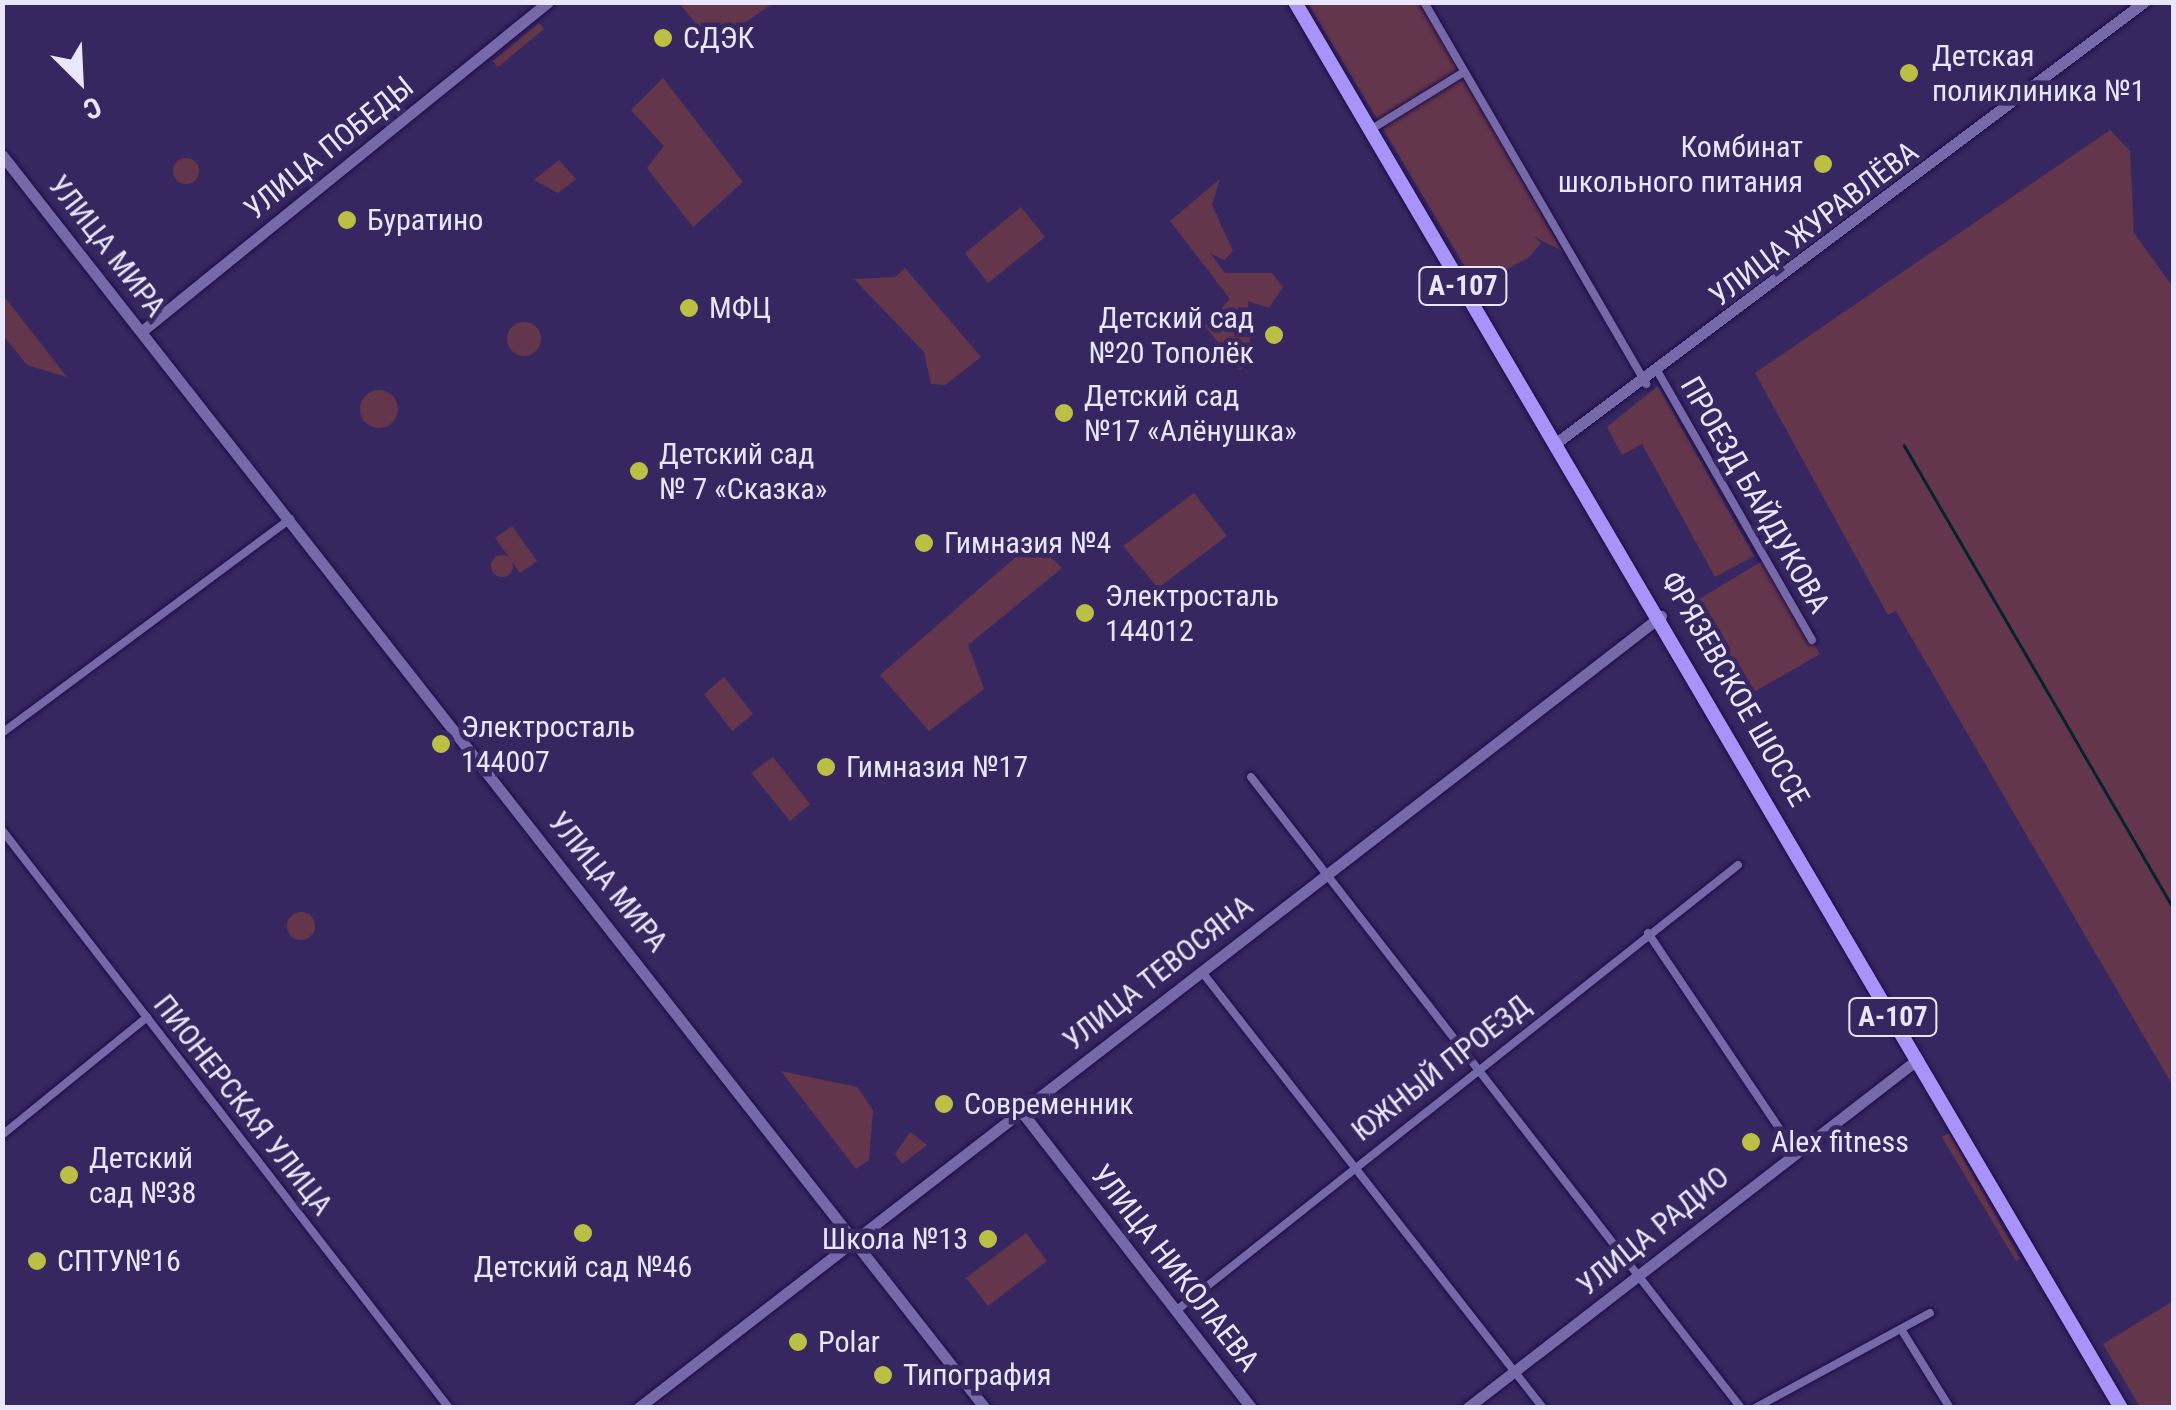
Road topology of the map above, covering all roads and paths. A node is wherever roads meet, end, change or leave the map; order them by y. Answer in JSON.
{"nodes":[{"id":1,"x":548,"y":2,"type":"edge"},
{"id":2,"x":1296,"y":2,"type":"edge"},
{"id":3,"x":1424,"y":2,"type":"edge"},
{"id":4,"x":2144,"y":2,"type":"edge"},
{"id":5,"x":1464,"y":72,"type":"junction"},
{"id":6,"x":1370,"y":130,"type":"junction"},
{"id":7,"x":2,"y":155,"type":"edge"},
{"id":8,"x":142,"y":331,"type":"junction"},
{"id":9,"x":1659,"y":374,"type":"junction"},
{"id":10,"x":1646,"y":384,"type":"junction"},
{"id":11,"x":1556,"y":443,"type":"junction"},
{"id":12,"x":290,"y":519,"type":"junction"},
{"id":13,"x":1661,"y":616,"type":"junction"},
{"id":14,"x":1812,"y":640,"type":"dead end"},
{"id":15,"x":2,"y":733,"type":"edge"},
{"id":16,"x":1251,"y":776,"type":"dead end"},
{"id":17,"x":2,"y":830,"type":"edge"},
{"id":18,"x":1738,"y":865,"type":"dead end"},
{"id":19,"x":1324,"y":874,"type":"junction"},
{"id":20,"x":1648,"y":934,"type":"junction"},
{"id":21,"x":1202,"y":972,"type":"junction"},
{"id":22,"x":147,"y":1018,"type":"junction"},
{"id":23,"x":1918,"y":1059,"type":"junction"},
{"id":24,"x":1480,"y":1066,"type":"junction"},
{"id":25,"x":1021,"y":1111,"type":"junction"},
{"id":26,"x":2,"y":1135,"type":"edge"},
{"id":27,"x":1794,"y":1150,"type":"junction"},
{"id":28,"x":1354,"y":1165,"type":"junction"},
{"id":29,"x":856,"y":1237,"type":"junction"},
{"id":30,"x":1639,"y":1275,"type":"junction"},
{"id":31,"x":1176,"y":1310,"type":"junction"},
{"id":32,"x":1930,"y":1313,"type":"dead end"},
{"id":33,"x":1901,"y":1328,"type":"junction"},
{"id":34,"x":1515,"y":1371,"type":"junction"},
{"id":35,"x":449,"y":1408,"type":"edge"},
{"id":36,"x":638,"y":1408,"type":"edge"},
{"id":37,"x":985,"y":1408,"type":"edge"},
{"id":38,"x":1252,"y":1408,"type":"edge"},
{"id":39,"x":1467,"y":1408,"type":"edge"},
{"id":40,"x":1543,"y":1408,"type":"edge"},
{"id":41,"x":1740,"y":1408,"type":"edge"},
{"id":42,"x":1755,"y":1408,"type":"edge"},
{"id":43,"x":1950,"y":1408,"type":"edge"},
{"id":44,"x":2122,"y":1408,"type":"edge"}],
"edges":[{"from":1,"to":8,"type":"main road","name":"УЛИЦА ПОБЕДЫ"},
{"from":2,"to":6,"type":"highway","name":"ФРЯЗЕВСКОЕ ШОССЕ","number":"А-107"},
{"from":3,"to":5,"type":"street"},
{"from":4,"to":9,"type":"main road","name":"УЛИЦА ЖУРАВЛЁВА"},
{"from":5,"to":6,"type":"street"},
{"from":5,"to":10,"type":"street"},
{"from":6,"to":11,"type":"highway","name":"ФРЯЗЕВСКОЕ ШОССЕ","number":"А-107"},
{"from":7,"to":8,"type":"main road","name":"УЛИЦА МИРА"},
{"from":8,"to":12,"type":"main road","name":"УЛИЦА МИРА"},
{"from":9,"to":10,"type":"main road","name":"УЛИЦА ЖУРАВЛЁВА"},
{"from":9,"to":14,"type":"street","name":"ПРОЕЗД БАЙДУКОВА"},
{"from":10,"to":11,"type":"main road","name":"УЛИЦА ЖУРАВЛЁВА"},
{"from":11,"to":13,"type":"highway","name":"ФРЯЗЕВСКОЕ ШОССЕ","number":"А-107"},
{"from":12,"to":15,"type":"street"},
{"from":12,"to":29,"type":"main road","name":"УЛИЦА МИРА"},
{"from":13,"to":19,"type":"main road","name":"УЛИЦА ТЕВОСЯНА"},
{"from":13,"to":23,"type":"highway","name":"ФРЯЗЕВСКОЕ ШОССЕ","number":"А-107"},
{"from":16,"to":19,"type":"street"},
{"from":17,"to":22,"type":"street","name":"ПИОНЕРСКАЯ УЛИЦА"},
{"from":18,"to":20,"type":"street","name":"ЮЖНЫЙ ПРОЕЗД"},
{"from":19,"to":21,"type":"main road","name":"УЛИЦА ТЕВОСЯНА"},
{"from":19,"to":24,"type":"street"},
{"from":20,"to":24,"type":"street","name":"ЮЖНЫЙ ПРОЕЗД"},
{"from":20,"to":27,"type":"street"},
{"from":21,"to":25,"type":"main road","name":"УЛИЦА ТЕВОСЯНА"},
{"from":21,"to":28,"type":"street"},
{"from":22,"to":26,"type":"street"},
{"from":22,"to":35,"type":"street","name":"ПИОНЕРСКАЯ УЛИЦА"},
{"from":23,"to":27,"type":"main road","name":"УЛИЦА РАДИО"},
{"from":23,"to":44,"type":"highway","name":"ФРЯЗЕВСКОЕ ШОССЕ","number":"А-107"},
{"from":24,"to":28,"type":"street","name":"ЮЖНЫЙ ПРОЕЗД"},
{"from":24,"to":30,"type":"street"},
{"from":25,"to":29,"type":"main road","name":"УЛИЦА ТЕВОСЯНА"},
{"from":25,"to":31,"type":"main road","name":"УЛИЦА НИКОЛАЕВА"},
{"from":27,"to":30,"type":"main road","name":"УЛИЦА РАДИО"},
{"from":28,"to":31,"type":"street","name":"ЮЖНЫЙ ПРОЕЗД"},
{"from":28,"to":34,"type":"street"},
{"from":29,"to":36,"type":"main road","name":"УЛИЦА ТЕВОСЯНА"},
{"from":29,"to":37,"type":"main road","name":"УЛИЦА МИРА"},
{"from":30,"to":34,"type":"main road","name":"УЛИЦА РАДИО"},
{"from":30,"to":41,"type":"street"},
{"from":31,"to":38,"type":"main road","name":"УЛИЦА НИКОЛАЕВА"},
{"from":32,"to":33,"type":"street"},
{"from":33,"to":42,"type":"street"},
{"from":33,"to":43,"type":"street"},
{"from":34,"to":39,"type":"main road","name":"УЛИЦА РАДИО"},
{"from":34,"to":40,"type":"street"}]}
